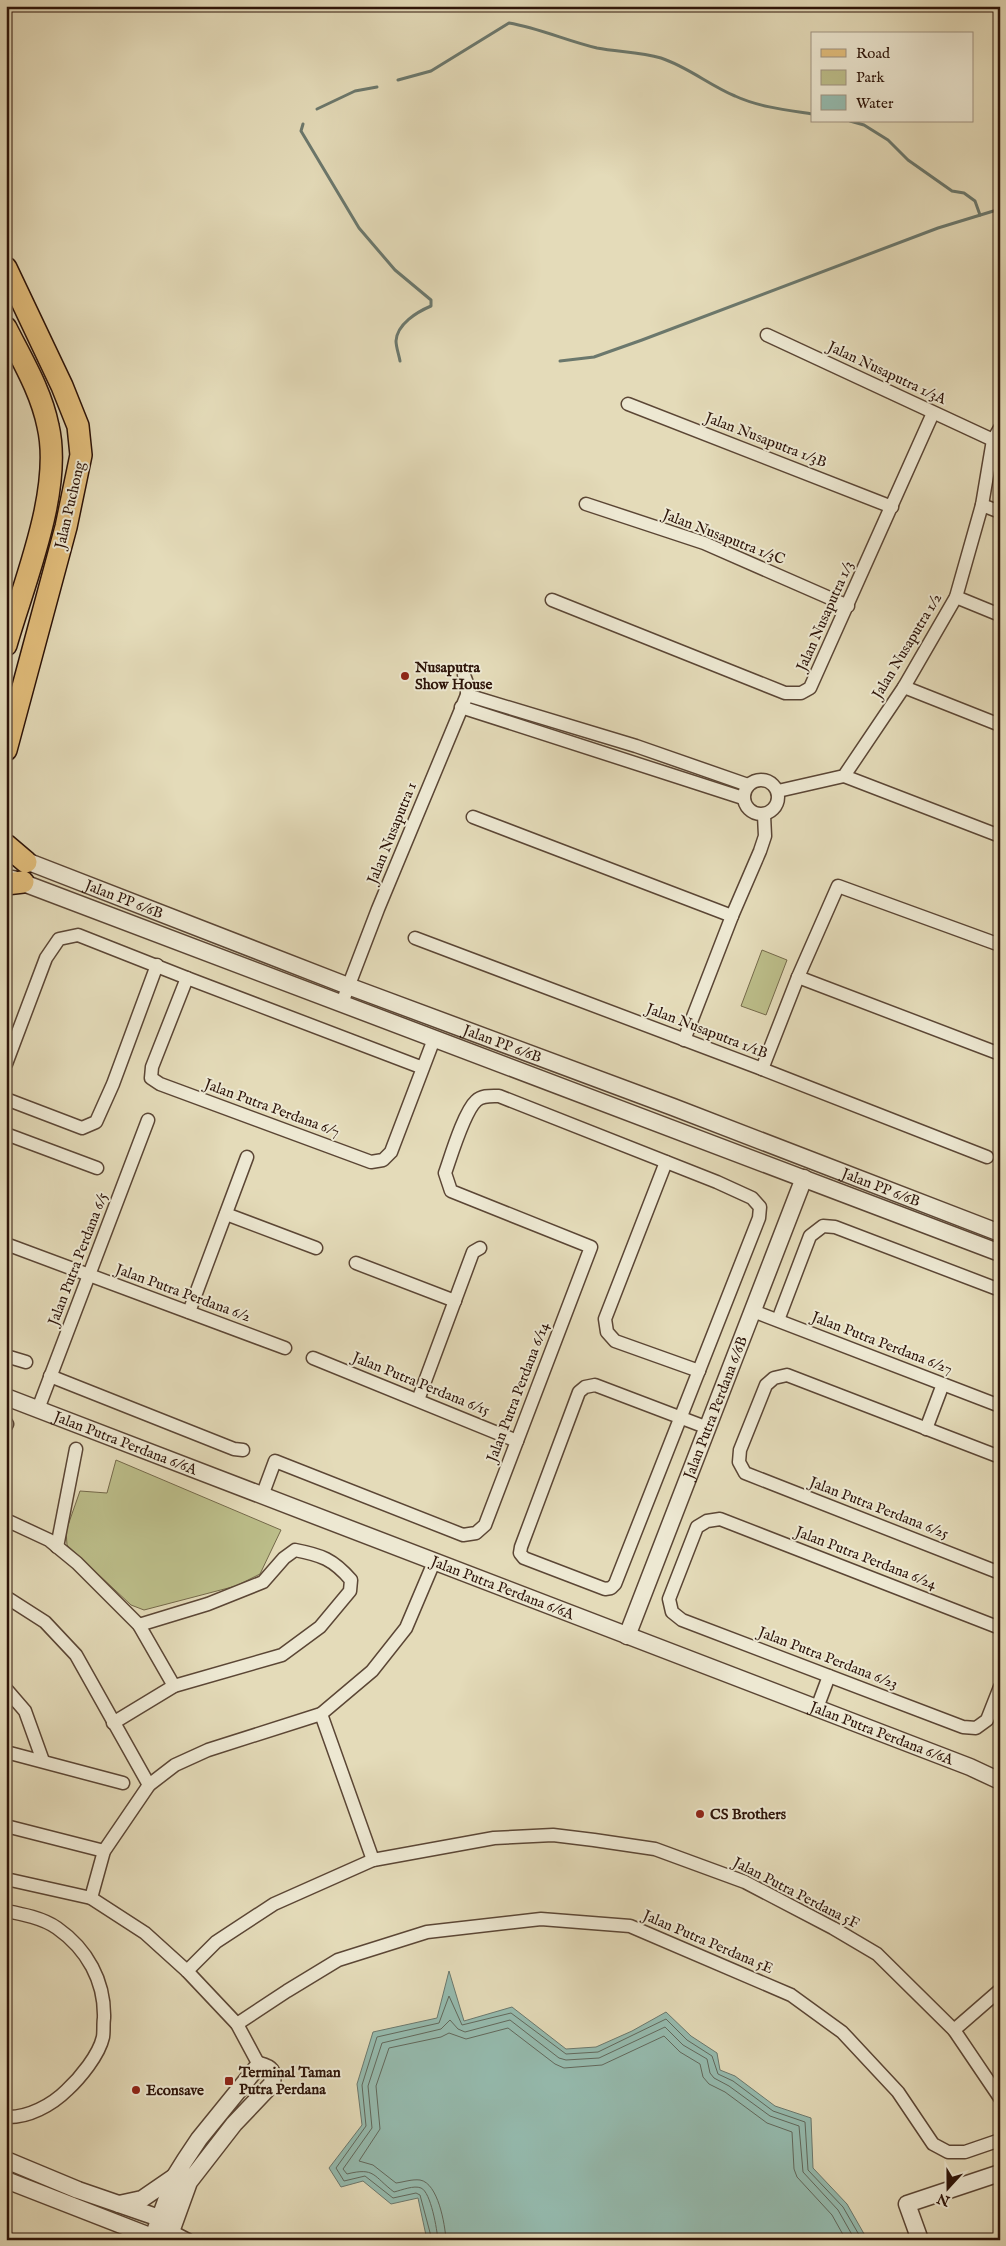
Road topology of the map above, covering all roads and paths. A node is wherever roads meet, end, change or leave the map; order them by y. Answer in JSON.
{"nodes":[{"id":1,"x":6,"y":268,"type":"edge"},
{"id":2,"x":6,"y":328,"type":"edge"},
{"id":3,"x":767,"y":335,"type":"dead end"},
{"id":4,"x":628,"y":404,"type":"dead end"},
{"id":5,"x":933,"y":413,"type":"junction"},
{"id":6,"x":1000,"y":428,"type":"edge"},
{"id":7,"x":993,"y":440,"type":"junction"},
{"id":8,"x":586,"y":504,"type":"dead end"},
{"id":9,"x":982,"y":505,"type":"junction"},
{"id":10,"x":892,"y":507,"type":"junction"},
{"id":11,"x":1000,"y":512,"type":"edge"},
{"id":12,"x":956,"y":597,"type":"junction"},
{"id":13,"x":552,"y":600,"type":"dead end"},
{"id":14,"x":848,"y":606,"type":"junction"},
{"id":15,"x":1000,"y":615,"type":"edge"},
{"id":16,"x":6,"y":645,"type":"edge"},
{"id":17,"x":464,"y":675,"type":"dead end"},
{"id":18,"x":904,"y":687,"type":"junction"},
{"id":19,"x":464,"y":701,"type":"junction"},
{"id":20,"x":1000,"y":725,"type":"edge"},
{"id":21,"x":600,"y":735,"type":"junction"},
{"id":22,"x":636,"y":746,"type":"junction"},
{"id":23,"x":6,"y":750,"type":"edge"},
{"id":24,"x":596,"y":750,"type":"junction"},
{"id":25,"x":632,"y":762,"type":"junction"},
{"id":26,"x":844,"y":776,"type":"junction"},
{"id":27,"x":748,"y":785,"type":"junction"},
{"id":28,"x":778,"y":790,"type":"junction"},
{"id":29,"x":743,"y":798,"type":"junction"},
{"id":30,"x":764,"y":815,"type":"junction"},
{"id":31,"x":473,"y":816,"type":"dead end"},
{"id":32,"x":1000,"y":836,"type":"edge"},
{"id":33,"x":6,"y":845,"type":"edge"},
{"id":34,"x":6,"y":853,"type":"edge"},
{"id":35,"x":15,"y":876,"type":"edge"},
{"id":36,"x":732,"y":916,"type":"junction"},
{"id":37,"x":415,"y":938,"type":"dead end"},
{"id":38,"x":1000,"y":945,"type":"edge"},
{"id":39,"x":157,"y":966,"type":"junction"},
{"id":40,"x":798,"y":977,"type":"junction"},
{"id":41,"x":187,"y":978,"type":"junction"},
{"id":42,"x":348,"y":986,"type":"junction"},
{"id":43,"x":342,"y":1002,"type":"junction"},
{"id":44,"x":434,"y":1039,"type":"junction"},
{"id":45,"x":684,"y":1040,"type":"junction"},
{"id":46,"x":1000,"y":1054,"type":"edge"},
{"id":47,"x":6,"y":1064,"type":"edge"},
{"id":48,"x":423,"y":1068,"type":"junction"},
{"id":49,"x":762,"y":1069,"type":"junction"},
{"id":50,"x":6,"y":1099,"type":"edge"},
{"id":51,"x":148,"y":1120,"type":"dead end"},
{"id":52,"x":6,"y":1134,"type":"edge"},
{"id":53,"x":247,"y":1157,"type":"dead end"},
{"id":54,"x":987,"y":1158,"type":"dead end"},
{"id":55,"x":666,"y":1162,"type":"junction"},
{"id":56,"x":97,"y":1168,"type":"dead end"},
{"id":57,"x":804,"y":1178,"type":"junction"},
{"id":58,"x":226,"y":1214,"type":"junction"},
{"id":59,"x":1000,"y":1233,"type":"edge"},
{"id":60,"x":6,"y":1244,"type":"edge"},
{"id":61,"x":316,"y":1248,"type":"dead end"},
{"id":62,"x":480,"y":1248,"type":"dead end"},
{"id":63,"x":1000,"y":1253,"type":"edge"},
{"id":64,"x":356,"y":1263,"type":"dead end"},
{"id":65,"x":89,"y":1275,"type":"junction"},
{"id":66,"x":1000,"y":1290,"type":"edge"},
{"id":67,"x":455,"y":1300,"type":"junction"},
{"id":68,"x":753,"y":1311,"type":"junction"},
{"id":69,"x":188,"y":1312,"type":"junction"},
{"id":70,"x":778,"y":1320,"type":"junction"},
{"id":71,"x":285,"y":1348,"type":"dead end"},
{"id":72,"x":6,"y":1356,"type":"edge"},
{"id":73,"x":313,"y":1358,"type":"dead end"},
{"id":74,"x":26,"y":1362,"type":"dead end"},
{"id":75,"x":699,"y":1372,"type":"junction"},
{"id":76,"x":50,"y":1376,"type":"junction"},
{"id":77,"x":943,"y":1384,"type":"junction"},
{"id":78,"x":6,"y":1397,"type":"edge"},
{"id":79,"x":418,"y":1400,"type":"junction"},
{"id":80,"x":1000,"y":1406,"type":"edge"},
{"id":81,"x":38,"y":1409,"type":"junction"},
{"id":82,"x":681,"y":1417,"type":"junction"},
{"id":83,"x":708,"y":1428,"type":"junction"},
{"id":84,"x":926,"y":1429,"type":"junction"},
{"id":85,"x":517,"y":1441,"type":"junction"},
{"id":86,"x":76,"y":1449,"type":"dead end"},
{"id":87,"x":243,"y":1450,"type":"dead end"},
{"id":88,"x":1000,"y":1457,"type":"edge"},
{"id":89,"x":262,"y":1496,"type":"junction"},
{"id":90,"x":6,"y":1520,"type":"edge"},
{"id":91,"x":57,"y":1547,"type":"junction"},
{"id":92,"x":434,"y":1562,"type":"junction"},
{"id":93,"x":1000,"y":1573,"type":"edge"},
{"id":94,"x":6,"y":1597,"type":"edge"},
{"id":95,"x":682,"y":1620,"type":"joint"},
{"id":96,"x":139,"y":1625,"type":"junction"},
{"id":97,"x":1000,"y":1628,"type":"edge"},
{"id":98,"x":627,"y":1636,"type":"junction"},
{"id":99,"x":829,"y":1676,"type":"junction"},
{"id":100,"x":174,"y":1686,"type":"junction"},
{"id":101,"x":1000,"y":1687,"type":"edge"},
{"id":102,"x":6,"y":1689,"type":"edge"},
{"id":103,"x":817,"y":1708,"type":"junction"},
{"id":104,"x":321,"y":1714,"type":"junction"},
{"id":105,"x":113,"y":1723,"type":"junction"},
{"id":106,"x":6,"y":1752,"type":"edge"},
{"id":107,"x":43,"y":1761,"type":"junction"},
{"id":108,"x":1000,"y":1781,"type":"edge"},
{"id":109,"x":123,"y":1784,"type":"dead end"},
{"id":110,"x":149,"y":1785,"type":"junction"},
{"id":111,"x":6,"y":1826,"type":"edge"},
{"id":112,"x":104,"y":1851,"type":"junction"},
{"id":113,"x":373,"y":1860,"type":"junction"},
{"id":114,"x":6,"y":1879,"type":"edge"},
{"id":115,"x":91,"y":1898,"type":"junction"},
{"id":116,"x":6,"y":1911,"type":"edge"},
{"id":117,"x":187,"y":1971,"type":"junction"},
{"id":118,"x":1000,"y":1990,"type":"edge"},
{"id":119,"x":237,"y":2024,"type":"junction"},
{"id":120,"x":954,"y":2030,"type":"junction"},
{"id":121,"x":258,"y":2065,"type":"junction"},
{"id":122,"x":1000,"y":2098,"type":"edge"},
{"id":123,"x":6,"y":2117,"type":"edge"},
{"id":124,"x":1000,"y":2140,"type":"edge"},
{"id":125,"x":6,"y":2160,"type":"edge"},
{"id":126,"x":1000,"y":2172,"type":"edge"},
{"id":127,"x":175,"y":2176,"type":"junction"},
{"id":128,"x":6,"y":2180,"type":"edge"},
{"id":129,"x":119,"y":2204,"type":"junction"},
{"id":130,"x":107,"y":2219,"type":"junction"},
{"id":131,"x":163,"y":2233,"type":"edge"},
{"id":132,"x":126,"y":2240,"type":"edge"},
{"id":133,"x":188,"y":2240,"type":"edge"},
{"id":134,"x":920,"y":2240,"type":"edge"}],
"edges":[{"from":1,"to":23,"type":"main road","name":"Jalan Puchong"},
{"from":2,"to":16,"type":"main road","name":"Jalan Puchong"},
{"from":3,"to":5,"type":"street","name":"Jalan Nusaputra 1/3A"},
{"from":4,"to":10,"type":"street","name":"Jalan Nusaputra 1/3B"},
{"from":5,"to":7,"type":"street","name":"Jalan Nusaputra 1/3A"},
{"from":5,"to":10,"type":"street","name":"Jalan Nusaputra 1/3"},
{"from":6,"to":7,"type":"street","name":"Jalan Nusaputra 1/2"},
{"from":7,"to":9,"type":"street","name":"Jalan Nusaputra 1/2"},
{"from":8,"to":14,"type":"street","name":"Jalan Nusaputra 1/3C"},
{"from":9,"to":11,"type":"street"},
{"from":9,"to":12,"type":"street","name":"Jalan Nusaputra 1/2"},
{"from":10,"to":14,"type":"street","name":"Jalan Nusaputra 1/3"},
{"from":12,"to":15,"type":"street"},
{"from":12,"to":18,"type":"street","name":"Jalan Nusaputra 1/2"},
{"from":13,"to":14,"type":"street","name":"Jalan Nusaputra 1/3"},
{"from":17,"to":19,"type":"street","name":"Jalan Nusaputra 1"},
{"from":18,"to":20,"type":"street"},
{"from":18,"to":26,"type":"street","name":"Jalan Nusaputra 1/2"},
{"from":19,"to":21,"type":"street"},
{"from":19,"to":24,"type":"street"},
{"from":19,"to":42,"type":"street","name":"Jalan Nusaputra 1"},
{"from":21,"to":22,"type":"street"},
{"from":21,"to":24,"type":"street"},
{"from":22,"to":25,"type":"street"},
{"from":22,"to":27,"type":"street"},
{"from":24,"to":25,"type":"street"},
{"from":25,"to":29,"type":"street"},
{"from":26,"to":28,"type":"street"},
{"from":26,"to":32,"type":"street"},
{"from":27,"to":28,"type":"street"},
{"from":27,"to":29,"type":"street"},
{"from":28,"to":30,"type":"street"},
{"from":29,"to":30,"type":"street"},
{"from":30,"to":36,"type":"street"},
{"from":31,"to":36,"type":"street"},
{"from":33,"to":35,"type":"main road"},
{"from":34,"to":35,"type":"street","name":"Jalan PP 6/6B"},
{"from":35,"to":42,"type":"street","name":"Jalan PP 6/6B"},
{"from":35,"to":43,"type":"street","name":"Jalan PP 6/6B"},
{"from":36,"to":45,"type":"street"},
{"from":37,"to":45,"type":"street","name":"Jalan Nusaputra 1/1B"},
{"from":38,"to":40,"type":"street"},
{"from":39,"to":41,"type":"street"},
{"from":39,"to":47,"type":"street"},
{"from":39,"to":50,"type":"street"},
{"from":40,"to":46,"type":"street"},
{"from":40,"to":49,"type":"street"},
{"from":41,"to":48,"type":"street"},
{"from":41,"to":48,"type":"street","name":"Jalan Putra Perdana 6/7"},
{"from":42,"to":43,"type":"street","name":"Jalan Nusaputra 1"},
{"from":42,"to":59,"type":"street","name":"Jalan PP 6/6B"},
{"from":43,"to":44,"type":"street","name":"Jalan PP 6/6B"},
{"from":44,"to":48,"type":"street"},
{"from":44,"to":57,"type":"street","name":"Jalan PP 6/6B"},
{"from":45,"to":49,"type":"street","name":"Jalan Nusaputra 1/1B"},
{"from":49,"to":54,"type":"street","name":"Jalan Nusaputra 1/1B"},
{"from":51,"to":65,"type":"street","name":"Jalan Putra Perdana 6/5"},
{"from":52,"to":56,"type":"street"},
{"from":53,"to":58,"type":"street"},
{"from":55,"to":75,"type":"street"},
{"from":55,"to":75,"type":"street"},
{"from":55,"to":85,"type":"street","name":"Jalan Putra Perdana 6/14"},
{"from":57,"to":63,"type":"street","name":"Jalan PP 6/6B"},
{"from":57,"to":68,"type":"street","name":"Jalan Putra Perdana 6/6B"},
{"from":58,"to":61,"type":"street"},
{"from":58,"to":69,"type":"street"},
{"from":60,"to":65,"type":"street","name":"Jalan Putra Perdana 6/2"},
{"from":62,"to":67,"type":"street"},
{"from":64,"to":67,"type":"street"},
{"from":65,"to":69,"type":"street","name":"Jalan Putra Perdana 6/2"},
{"from":65,"to":76,"type":"street","name":"Jalan Putra Perdana 6/5"},
{"from":66,"to":70,"type":"street"},
{"from":67,"to":79,"type":"street"},
{"from":68,"to":70,"type":"street","name":"Jalan Putra Perdana 6/27"},
{"from":68,"to":83,"type":"street","name":"Jalan Putra Perdana 6/6B"},
{"from":69,"to":71,"type":"street","name":"Jalan Putra Perdana 6/2"},
{"from":70,"to":77,"type":"street","name":"Jalan Putra Perdana 6/27"},
{"from":72,"to":74,"type":"street"},
{"from":73,"to":79,"type":"street","name":"Jalan Putra Perdana 6/15"},
{"from":75,"to":82,"type":"street"},
{"from":76,"to":81,"type":"street","name":"Jalan Putra Perdana 6/5"},
{"from":76,"to":87,"type":"street"},
{"from":77,"to":80,"type":"street","name":"Jalan Putra Perdana 6/27"},
{"from":77,"to":84,"type":"street"},
{"from":78,"to":81,"type":"street","name":"Jalan Putra Perdana 6/6A"},
{"from":79,"to":85,"type":"street","name":"Jalan Putra Perdana 6/15"},
{"from":81,"to":89,"type":"street","name":"Jalan Putra Perdana 6/6A"},
{"from":82,"to":82,"type":"street"},
{"from":82,"to":83,"type":"street"},
{"from":83,"to":98,"type":"street","name":"Jalan Putra Perdana 6/6B"},
{"from":84,"to":88,"type":"street"},
{"from":84,"to":93,"type":"street","name":"Jalan Putra Perdana 6/25"},
{"from":85,"to":89,"type":"street","name":"Jalan Putra Perdana 6/14"},
{"from":86,"to":91,"type":"street"},
{"from":89,"to":92,"type":"street","name":"Jalan Putra Perdana 6/6A"},
{"from":90,"to":91,"type":"street"},
{"from":91,"to":96,"type":"street"},
{"from":92,"to":98,"type":"street","name":"Jalan Putra Perdana 6/6A"},
{"from":92,"to":104,"type":"street"},
{"from":94,"to":105,"type":"street"},
{"from":95,"to":97,"type":"street","name":"Jalan Putra Perdana 6/24"},
{"from":95,"to":99,"type":"street","name":"Jalan Putra Perdana 6/23"},
{"from":96,"to":100,"type":"street"},
{"from":96,"to":100,"type":"street"},
{"from":98,"to":103,"type":"street","name":"Jalan Putra Perdana 6/6A"},
{"from":99,"to":101,"type":"street","name":"Jalan Putra Perdana 6/23"},
{"from":99,"to":103,"type":"street"},
{"from":100,"to":105,"type":"street"},
{"from":102,"to":107,"type":"street"},
{"from":103,"to":108,"type":"street","name":"Jalan Putra Perdana 6/6A"},
{"from":104,"to":110,"type":"street"},
{"from":104,"to":113,"type":"street"},
{"from":105,"to":110,"type":"street"},
{"from":106,"to":107,"type":"street"},
{"from":107,"to":109,"type":"street"},
{"from":110,"to":112,"type":"street"},
{"from":111,"to":112,"type":"street"},
{"from":112,"to":115,"type":"street"},
{"from":113,"to":117,"type":"street","name":"Jalan Putra Perdana 5F"},
{"from":113,"to":120,"type":"street","name":"Jalan Putra Perdana 5F"},
{"from":114,"to":115,"type":"street"},
{"from":115,"to":117,"type":"street"},
{"from":116,"to":123,"type":"street"},
{"from":117,"to":119,"type":"street"},
{"from":118,"to":120,"type":"street"},
{"from":119,"to":121,"type":"street"},
{"from":119,"to":124,"type":"street","name":"Jalan Putra Perdana 5E"},
{"from":120,"to":122,"type":"street","name":"Jalan Putra Perdana 5F"},
{"from":121,"to":127,"type":"street"},
{"from":121,"to":131,"type":"street"},
{"from":125,"to":129,"type":"street"},
{"from":126,"to":134,"type":"street"},
{"from":127,"to":129,"type":"street"},
{"from":127,"to":131,"type":"street"},
{"from":128,"to":130,"type":"street"},
{"from":129,"to":131,"type":"street"},
{"from":130,"to":131,"type":"street"},
{"from":130,"to":132,"type":"street"},
{"from":131,"to":133,"type":"street"}]}
